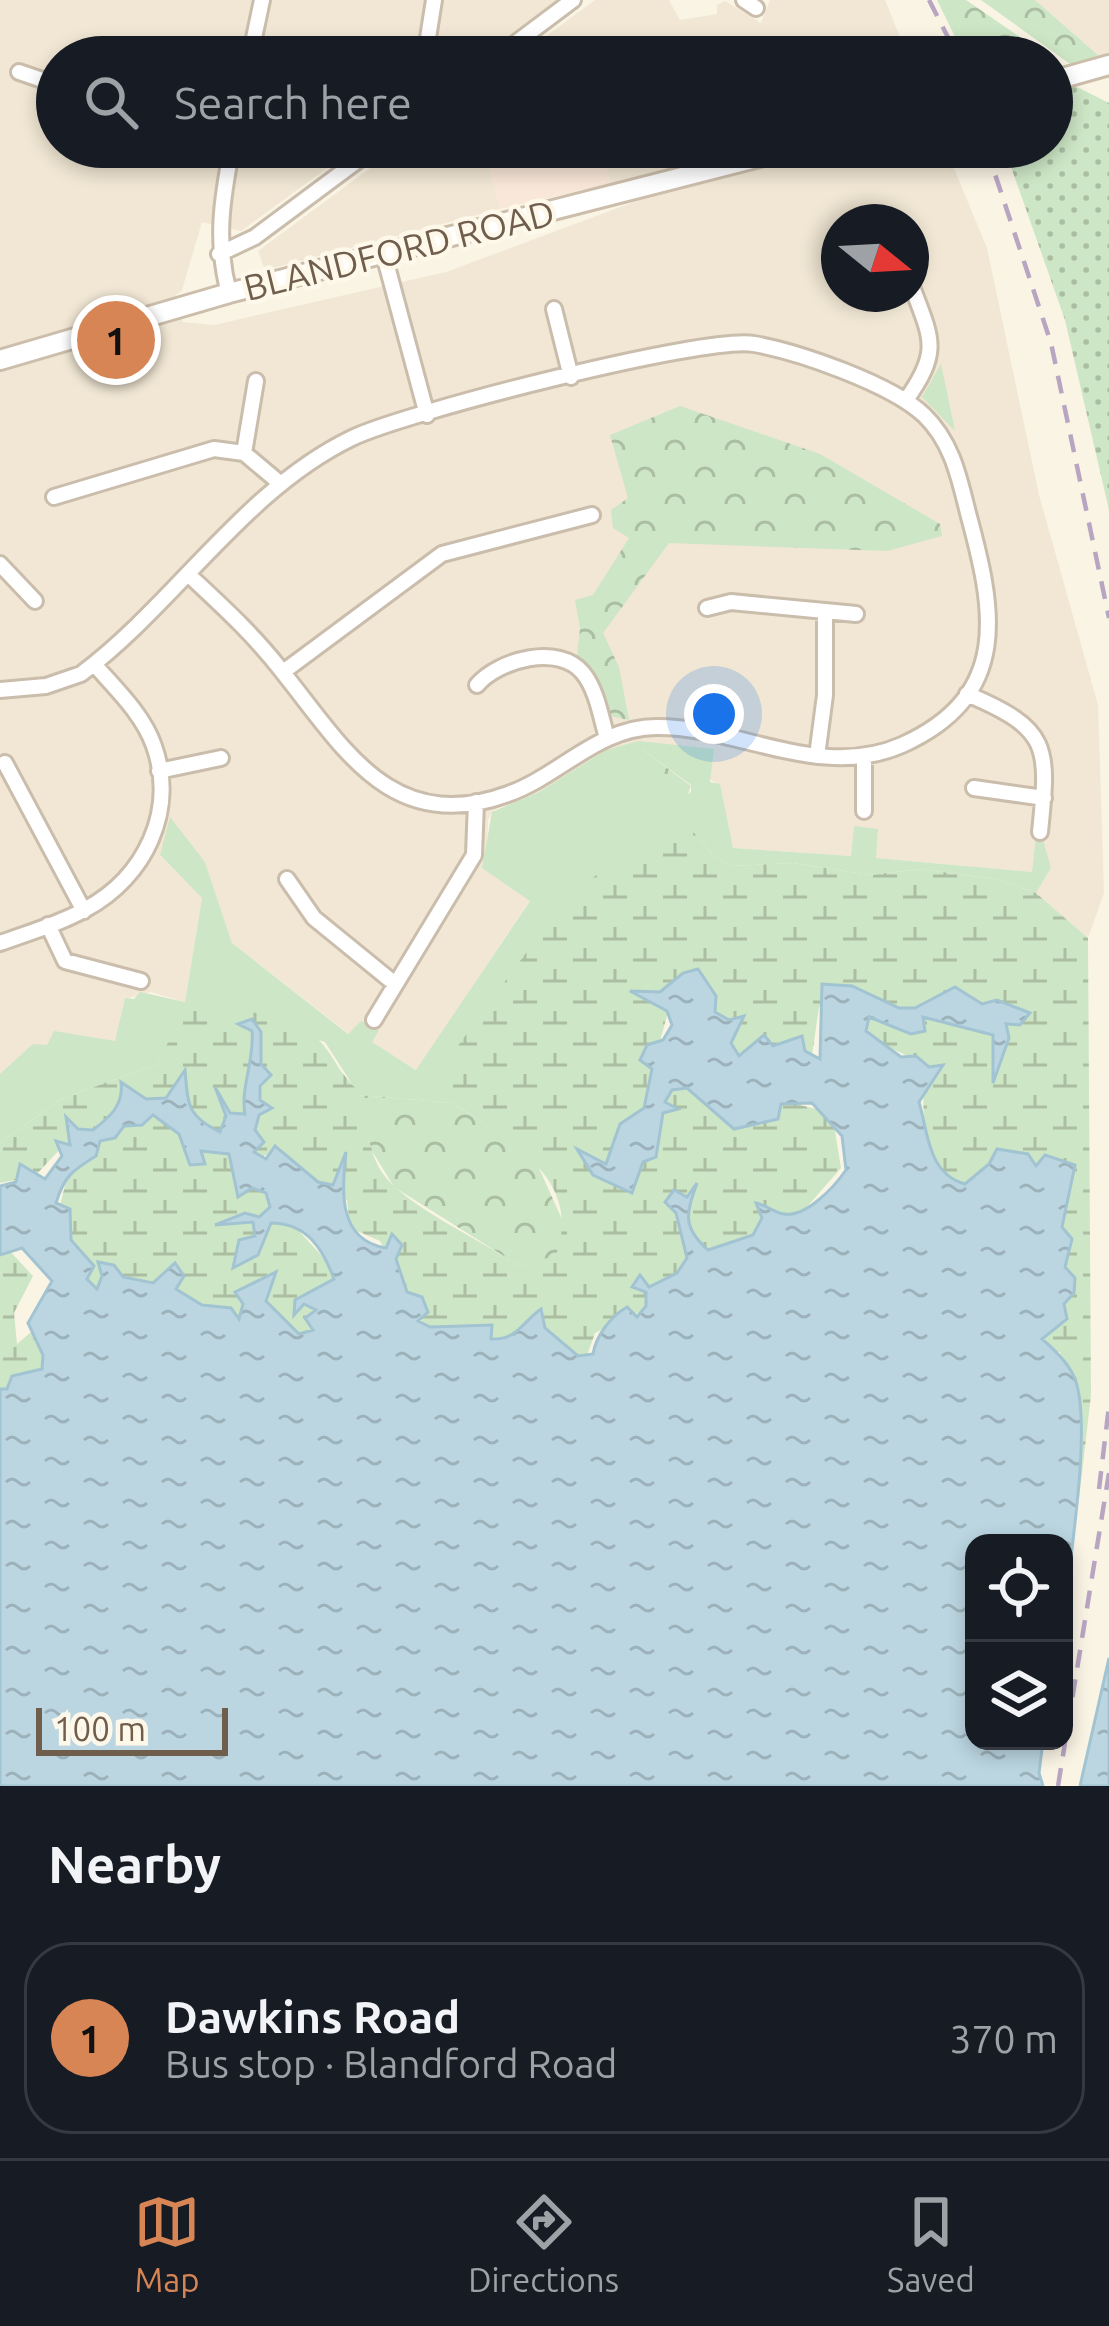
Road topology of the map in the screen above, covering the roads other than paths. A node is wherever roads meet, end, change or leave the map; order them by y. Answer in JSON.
{"nodes":[{"id":1,"x":262,"y":0,"type":"edge"},
{"id":2,"x":434,"y":0,"type":"edge"},
{"id":3,"x":573,"y":0,"type":"edge"},
{"id":4,"x":254,"y":36,"type":"edge"},
{"id":5,"x":428,"y":36,"type":"edge"},
{"id":6,"x":525,"y":36,"type":"edge"},
{"id":7,"x":1109,"y":65,"type":"edge"},
{"id":8,"x":19,"y":72,"type":"dead end"},
{"id":9,"x":1073,"y":75,"type":"edge"},
{"id":10,"x":36,"y":78,"type":"edge"},
{"id":11,"x":229,"y":168,"type":"edge"},
{"id":12,"x":348,"y":168,"type":"edge"},
{"id":13,"x":718,"y":168,"type":"edge"},
{"id":14,"x":218,"y":254,"type":"junction"},
{"id":15,"x":384,"y":255,"type":"junction"},
{"id":16,"x":229,"y":293,"type":"junction"},
{"id":17,"x":554,"y":309,"type":"dead end"},
{"id":18,"x":921,"y":312,"type":"edge"},
{"id":19,"x":0,"y":360,"type":"edge"},
{"id":20,"x":571,"y":377,"type":"junction"},
{"id":21,"x":256,"y":382,"type":"dead end"},
{"id":22,"x":906,"y":400,"type":"junction"},
{"id":23,"x":427,"y":415,"type":"junction"},
{"id":24,"x":244,"y":453,"type":"junction"},
{"id":25,"x":281,"y":484,"type":"junction"},
{"id":26,"x":54,"y":497,"type":"dead end"},
{"id":27,"x":592,"y":515,"type":"dead end"},
{"id":28,"x":0,"y":564,"type":"edge"},
{"id":29,"x":190,"y":576,"type":"junction"},
{"id":30,"x":25,"y":597,"type":"dead end"},
{"id":31,"x":707,"y":608,"type":"dead end"},
{"id":32,"x":825,"y":611,"type":"junction"},
{"id":33,"x":856,"y":614,"type":"dead end"},
{"id":34,"x":94,"y":664,"type":"junction"},
{"id":35,"x":283,"y":672,"type":"junction"},
{"id":36,"x":477,"y":685,"type":"dead end"},
{"id":37,"x":0,"y":690,"type":"edge"},
{"id":38,"x":967,"y":694,"type":"junction"},
{"id":39,"x":607,"y":738,"type":"junction"},
{"id":40,"x":817,"y":756,"type":"junction"},
{"id":41,"x":864,"y":757,"type":"junction"},
{"id":42,"x":221,"y":758,"type":"dead end"},
{"id":43,"x":5,"y":763,"type":"dead end"},
{"id":44,"x":159,"y":771,"type":"junction"},
{"id":45,"x":974,"y":788,"type":"dead end"},
{"id":46,"x":1044,"y":798,"type":"junction"},
{"id":47,"x":476,"y":802,"type":"junction"},
{"id":48,"x":864,"y":811,"type":"dead end"},
{"id":49,"x":1040,"y":832,"type":"dead end"},
{"id":50,"x":287,"y":879,"type":"dead end"},
{"id":51,"x":84,"y":911,"type":"junction"},
{"id":52,"x":48,"y":926,"type":"junction"},
{"id":53,"x":0,"y":944,"type":"edge"},
{"id":54,"x":141,"y":981,"type":"dead end"},
{"id":55,"x":395,"y":984,"type":"junction"},
{"id":56,"x":374,"y":1020,"type":"dead end"}],
"edges":[{"from":1,"to":4,"type":"street"},
{"from":2,"to":5,"type":"street"},
{"from":3,"to":6,"type":"street"},
{"from":7,"to":9,"type":"main road"},
{"from":8,"to":10,"type":"street"},
{"from":11,"to":14,"type":"street"},
{"from":12,"to":14,"type":"street"},
{"from":13,"to":15,"type":"main road","name":"BLANDFORD ROAD"},
{"from":14,"to":16,"type":"street"},
{"from":15,"to":16,"type":"main road","name":"BLANDFORD ROAD"},
{"from":15,"to":23,"type":"street"},
{"from":16,"to":19,"type":"main road","name":"BLANDFORD ROAD"},
{"from":17,"to":20,"type":"street"},
{"from":18,"to":22,"type":"street"},
{"from":20,"to":22,"type":"street"},
{"from":20,"to":23,"type":"street"},
{"from":21,"to":24,"type":"street"},
{"from":22,"to":38,"type":"street"},
{"from":23,"to":25,"type":"street"},
{"from":24,"to":25,"type":"street"},
{"from":24,"to":26,"type":"street"},
{"from":25,"to":29,"type":"street"},
{"from":27,"to":35,"type":"street"},
{"from":28,"to":30,"type":"street"},
{"from":29,"to":34,"type":"street"},
{"from":29,"to":35,"type":"street"},
{"from":31,"to":32,"type":"street"},
{"from":32,"to":33,"type":"street"},
{"from":32,"to":40,"type":"street"},
{"from":34,"to":37,"type":"street"},
{"from":34,"to":44,"type":"street"},
{"from":35,"to":47,"type":"street"},
{"from":36,"to":39,"type":"street"},
{"from":38,"to":41,"type":"street"},
{"from":38,"to":46,"type":"street"},
{"from":39,"to":40,"type":"street"},
{"from":39,"to":47,"type":"street"},
{"from":40,"to":41,"type":"street"},
{"from":41,"to":48,"type":"street"},
{"from":42,"to":44,"type":"street"},
{"from":43,"to":51,"type":"street"},
{"from":44,"to":51,"type":"street"},
{"from":45,"to":46,"type":"street"},
{"from":46,"to":49,"type":"street"},
{"from":47,"to":55,"type":"street"},
{"from":50,"to":55,"type":"street"},
{"from":51,"to":52,"type":"street"},
{"from":52,"to":53,"type":"street"},
{"from":52,"to":54,"type":"street"},
{"from":55,"to":56,"type":"street"}]}
